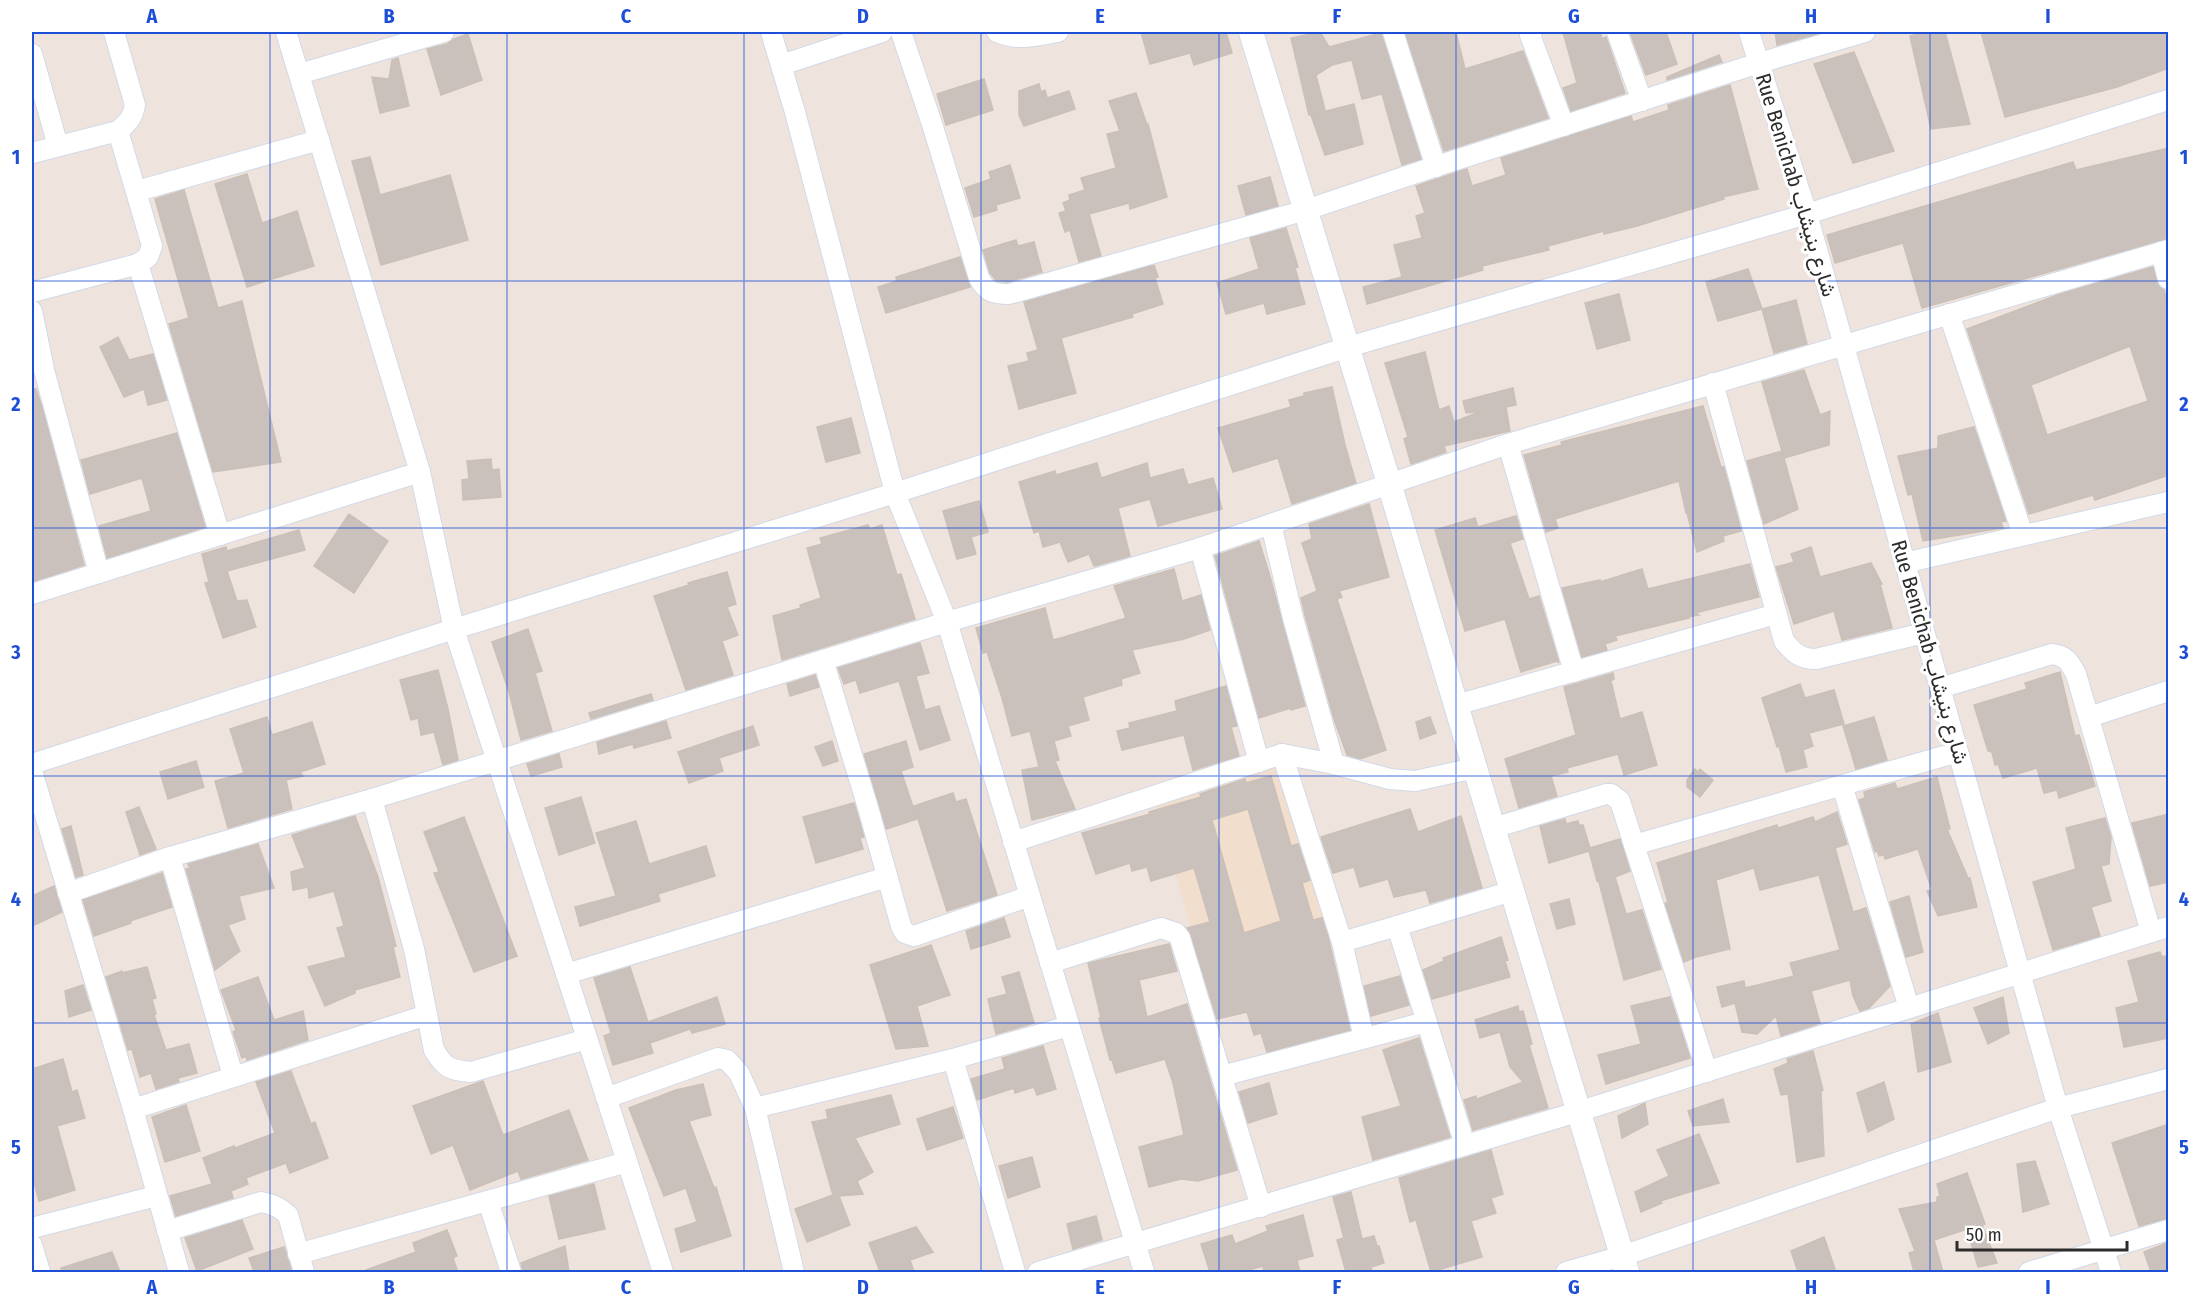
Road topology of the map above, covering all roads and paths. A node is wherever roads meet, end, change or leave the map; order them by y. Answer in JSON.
{"nodes":[{"id":1,"x":114,"y":32,"type":"edge"},
{"id":2,"x":286,"y":32,"type":"edge"},
{"id":3,"x":444,"y":32,"type":"edge"},
{"id":4,"x":771,"y":32,"type":"edge"},
{"id":5,"x":882,"y":32,"type":"edge"},
{"id":6,"x":901,"y":32,"type":"edge"},
{"id":7,"x":997,"y":32,"type":"edge"},
{"id":8,"x":1058,"y":32,"type":"edge"},
{"id":9,"x":1251,"y":32,"type":"edge"},
{"id":10,"x":1393,"y":32,"type":"edge"},
{"id":11,"x":1532,"y":32,"type":"edge"},
{"id":12,"x":1617,"y":32,"type":"edge"},
{"id":13,"x":1749,"y":32,"type":"edge"},
{"id":14,"x":1865,"y":32,"type":"edge"},
{"id":15,"x":407,"y":37,"type":"edge"},
{"id":16,"x":32,"y":54,"type":"edge"},
{"id":17,"x":1759,"y":63,"type":"junction"},
{"id":18,"x":781,"y":65,"type":"junction"},
{"id":19,"x":299,"y":74,"type":"junction"},
{"id":20,"x":2169,"y":100,"type":"edge"},
{"id":21,"x":1642,"y":101,"type":"junction"},
{"id":22,"x":1564,"y":126,"type":"junction"},
{"id":23,"x":118,"y":131,"type":"junction"},
{"id":24,"x":319,"y":140,"type":"junction"},
{"id":25,"x":58,"y":146,"type":"junction"},
{"id":26,"x":32,"y":153,"type":"edge"},
{"id":27,"x":1436,"y":167,"type":"junction"},
{"id":28,"x":137,"y":191,"type":"junction"},
{"id":29,"x":1306,"y":210,"type":"junction"},
{"id":30,"x":1807,"y":214,"type":"junction"},
{"id":31,"x":2165,"y":251,"type":"edge"},
{"id":32,"x":138,"y":264,"type":"junction"},
{"id":33,"x":2169,"y":279,"type":"edge"},
{"id":34,"x":32,"y":292,"type":"edge"},
{"id":35,"x":32,"y":311,"type":"edge"},
{"id":36,"x":1949,"y":314,"type":"junction"},
{"id":37,"x":1844,"y":344,"type":"junction"},
{"id":38,"x":1348,"y":347,"type":"junction"},
{"id":39,"x":1713,"y":383,"type":"junction"},
{"id":40,"x":1508,"y":444,"type":"junction"},
{"id":41,"x":420,"y":472,"type":"junction"},
{"id":42,"x":1389,"y":483,"type":"junction"},
{"id":43,"x":896,"y":493,"type":"junction"},
{"id":44,"x":2169,"y":501,"type":"edge"},
{"id":45,"x":1271,"y":524,"type":"junction"},
{"id":46,"x":220,"y":535,"type":"junction"},
{"id":47,"x":2023,"y":535,"type":"junction"},
{"id":48,"x":1200,"y":548,"type":"junction"},
{"id":49,"x":1905,"y":562,"type":"junction"},
{"id":50,"x":99,"y":573,"type":"junction"},
{"id":51,"x":32,"y":594,"type":"edge"},
{"id":52,"x":1776,"y":614,"type":"junction"},
{"id":53,"x":947,"y":622,"type":"junction"},
{"id":54,"x":454,"y":629,"type":"junction"},
{"id":55,"x":1924,"y":633,"type":"junction"},
{"id":56,"x":823,"y":660,"type":"junction"},
{"id":57,"x":1574,"y":672,"type":"junction"},
{"id":58,"x":1940,"y":687,"type":"junction"},
{"id":59,"x":2169,"y":691,"type":"edge"},
{"id":60,"x":1456,"y":705,"type":"junction"},
{"id":61,"x":2089,"y":717,"type":"junction"},
{"id":62,"x":1958,"y":752,"type":"junction"},
{"id":63,"x":1282,"y":754,"type":"junction"},
{"id":64,"x":497,"y":760,"type":"junction"},
{"id":65,"x":1259,"y":762,"type":"junction"},
{"id":66,"x":32,"y":764,"type":"edge"},
{"id":67,"x":1334,"y":764,"type":"junction"},
{"id":68,"x":1475,"y":768,"type":"junction"},
{"id":69,"x":32,"y":771,"type":"edge"},
{"id":70,"x":1842,"y":785,"type":"junction"},
{"id":71,"x":372,"y":799,"type":"junction"},
{"id":72,"x":1493,"y":828,"type":"junction"},
{"id":73,"x":1013,"y":842,"type":"junction"},
{"id":74,"x":1634,"y":845,"type":"junction"},
{"id":75,"x":170,"y":857,"type":"junction"},
{"id":76,"x":887,"y":877,"type":"junction"},
{"id":77,"x":1512,"y":891,"type":"junction"},
{"id":78,"x":68,"y":893,"type":"junction"},
{"id":79,"x":1030,"y":896,"type":"junction"},
{"id":80,"x":1397,"y":926,"type":"junction"},
{"id":81,"x":2160,"y":929,"type":"edge"},
{"id":82,"x":1342,"y":942,"type":"junction"},
{"id":83,"x":1050,"y":963,"type":"junction"},
{"id":84,"x":566,"y":974,"type":"junction"},
{"id":85,"x":2020,"y":974,"type":"junction"},
{"id":86,"x":1909,"y":1008,"type":"junction"},
{"id":87,"x":427,"y":1015,"type":"junction"},
{"id":88,"x":1426,"y":1022,"type":"junction"},
{"id":89,"x":1069,"y":1026,"type":"junction"},
{"id":90,"x":1364,"y":1038,"type":"junction"},
{"id":91,"x":587,"y":1039,"type":"junction"},
{"id":92,"x":952,"y":1059,"type":"junction"},
{"id":93,"x":1707,"y":1072,"type":"junction"},
{"id":94,"x":234,"y":1076,"type":"junction"},
{"id":95,"x":1222,"y":1076,"type":"junction"},
{"id":96,"x":2169,"y":1078,"type":"edge"},
{"id":97,"x":606,"y":1098,"type":"junction"},
{"id":98,"x":132,"y":1108,"type":"junction"},
{"id":99,"x":755,"y":1108,"type":"junction"},
{"id":100,"x":2058,"y":1108,"type":"junction"},
{"id":101,"x":1578,"y":1112,"type":"junction"},
{"id":102,"x":1465,"y":1145,"type":"junction"},
{"id":103,"x":627,"y":1162,"type":"junction"},
{"id":104,"x":156,"y":1196,"type":"junction"},
{"id":105,"x":488,"y":1201,"type":"junction"},
{"id":106,"x":1261,"y":1207,"type":"junction"},
{"id":107,"x":32,"y":1228,"type":"edge"},
{"id":108,"x":2169,"y":1230,"type":"edge"},
{"id":109,"x":167,"y":1231,"type":"junction"},
{"id":110,"x":1135,"y":1243,"type":"junction"},
{"id":111,"x":32,"y":1245,"type":"edge"},
{"id":112,"x":2104,"y":1250,"type":"junction"},
{"id":113,"x":301,"y":1263,"type":"edge"},
{"id":114,"x":1624,"y":1264,"type":"edge"},
{"id":115,"x":40,"y":1272,"type":"edge"},
{"id":116,"x":179,"y":1272,"type":"edge"},
{"id":117,"x":511,"y":1272,"type":"edge"},
{"id":118,"x":663,"y":1272,"type":"edge"},
{"id":119,"x":794,"y":1272,"type":"edge"},
{"id":120,"x":1015,"y":1272,"type":"edge"},
{"id":121,"x":1038,"y":1272,"type":"edge"},
{"id":122,"x":1144,"y":1272,"type":"edge"},
{"id":123,"x":1566,"y":1272,"type":"edge"},
{"id":124,"x":2029,"y":1272,"type":"edge"},
{"id":125,"x":2111,"y":1272,"type":"edge"}],
"edges":[{"from":1,"to":23,"type":"street"},
{"from":2,"to":19,"type":"street"},
{"from":3,"to":15,"type":"street"},
{"from":4,"to":18,"type":"street"},
{"from":5,"to":18,"type":"street"},
{"from":6,"to":29,"type":"street"},
{"from":7,"to":8,"type":"street"},
{"from":9,"to":29,"type":"street"},
{"from":10,"to":27,"type":"street"},
{"from":11,"to":22,"type":"street"},
{"from":12,"to":21,"type":"street"},
{"from":13,"to":17,"type":"street","name":"Rue Benichab شارع بنيشاب"},
{"from":14,"to":17,"type":"street"},
{"from":15,"to":19,"type":"street"},
{"from":16,"to":25,"type":"street"},
{"from":17,"to":21,"type":"street"},
{"from":17,"to":30,"type":"street","name":"Rue Benichab شارع بنيشاب"},
{"from":18,"to":43,"type":"street"},
{"from":19,"to":24,"type":"street"},
{"from":20,"to":30,"type":"street"},
{"from":21,"to":22,"type":"street"},
{"from":22,"to":27,"type":"street"},
{"from":23,"to":25,"type":"street"},
{"from":23,"to":28,"type":"street"},
{"from":24,"to":28,"type":"street"},
{"from":24,"to":41,"type":"street"},
{"from":25,"to":26,"type":"street"},
{"from":27,"to":29,"type":"street"},
{"from":28,"to":32,"type":"street"},
{"from":29,"to":38,"type":"street"},
{"from":30,"to":37,"type":"street","name":"Rue Benichab شارع بنيشاب"},
{"from":30,"to":38,"type":"street"},
{"from":31,"to":33,"type":"street"},
{"from":31,"to":36,"type":"street"},
{"from":32,"to":34,"type":"street"},
{"from":32,"to":46,"type":"street"},
{"from":35,"to":50,"type":"street"},
{"from":36,"to":37,"type":"street"},
{"from":36,"to":47,"type":"street"},
{"from":37,"to":39,"type":"street"},
{"from":37,"to":49,"type":"street","name":"Rue Benichab شارع بنيشاب"},
{"from":38,"to":42,"type":"street"},
{"from":38,"to":43,"type":"street"},
{"from":39,"to":40,"type":"street"},
{"from":39,"to":52,"type":"street"},
{"from":40,"to":42,"type":"street"},
{"from":40,"to":57,"type":"street"},
{"from":41,"to":46,"type":"street"},
{"from":41,"to":54,"type":"street"},
{"from":42,"to":45,"type":"street"},
{"from":42,"to":60,"type":"street"},
{"from":43,"to":53,"type":"street"},
{"from":43,"to":54,"type":"street"},
{"from":44,"to":47,"type":"street"},
{"from":45,"to":48,"type":"street"},
{"from":45,"to":67,"type":"street"},
{"from":46,"to":50,"type":"street"},
{"from":47,"to":49,"type":"street"},
{"from":48,"to":53,"type":"street"},
{"from":48,"to":65,"type":"street"},
{"from":49,"to":55,"type":"street","name":"Rue Benichab شارع بنيشاب"},
{"from":50,"to":51,"type":"street"},
{"from":52,"to":55,"type":"street"},
{"from":52,"to":57,"type":"street"},
{"from":53,"to":56,"type":"street"},
{"from":53,"to":73,"type":"street"},
{"from":54,"to":64,"type":"street"},
{"from":54,"to":66,"type":"street"},
{"from":55,"to":58,"type":"street","name":"Rue Benichab شارع بنيشاب"},
{"from":56,"to":64,"type":"street"},
{"from":56,"to":76,"type":"street"},
{"from":57,"to":60,"type":"street"},
{"from":58,"to":61,"type":"street"},
{"from":58,"to":62,"type":"street","name":"Rue Benichab شارع بنيشاب"},
{"from":59,"to":61,"type":"street"},
{"from":60,"to":68,"type":"street"},
{"from":61,"to":81,"type":"street"},
{"from":62,"to":70,"type":"street"},
{"from":62,"to":85,"type":"street","name":"Rue Benichab شارع بنيشاب"},
{"from":63,"to":65,"type":"street"},
{"from":63,"to":67,"type":"street"},
{"from":63,"to":82,"type":"street"},
{"from":64,"to":71,"type":"street"},
{"from":64,"to":84,"type":"street"},
{"from":65,"to":73,"type":"street"},
{"from":67,"to":68,"type":"street"},
{"from":68,"to":72,"type":"street"},
{"from":69,"to":78,"type":"street"},
{"from":70,"to":74,"type":"street"},
{"from":70,"to":86,"type":"street"},
{"from":71,"to":75,"type":"street"},
{"from":71,"to":87,"type":"street"},
{"from":72,"to":74,"type":"street"},
{"from":72,"to":77,"type":"street"},
{"from":73,"to":79,"type":"street"},
{"from":74,"to":93,"type":"street"},
{"from":75,"to":78,"type":"street"},
{"from":75,"to":94,"type":"street"},
{"from":76,"to":79,"type":"street"},
{"from":76,"to":84,"type":"street"},
{"from":77,"to":80,"type":"street"},
{"from":77,"to":101,"type":"street"},
{"from":78,"to":98,"type":"street"},
{"from":79,"to":83,"type":"street"},
{"from":80,"to":82,"type":"street"},
{"from":80,"to":88,"type":"street"},
{"from":81,"to":85,"type":"street"},
{"from":82,"to":90,"type":"street"},
{"from":83,"to":89,"type":"street"},
{"from":83,"to":95,"type":"street"},
{"from":84,"to":91,"type":"street"},
{"from":85,"to":86,"type":"street"},
{"from":85,"to":100,"type":"street","name":"Rue Benichab شارع بنيشاب"},
{"from":86,"to":93,"type":"street"},
{"from":87,"to":91,"type":"street"},
{"from":87,"to":94,"type":"street"},
{"from":88,"to":90,"type":"street"},
{"from":88,"to":102,"type":"street"},
{"from":89,"to":92,"type":"street"},
{"from":89,"to":110,"type":"street"},
{"from":90,"to":95,"type":"street"},
{"from":91,"to":97,"type":"street"},
{"from":92,"to":99,"type":"street"},
{"from":92,"to":120,"type":"street"},
{"from":93,"to":101,"type":"street"},
{"from":94,"to":98,"type":"street"},
{"from":95,"to":106,"type":"street"},
{"from":96,"to":100,"type":"street"},
{"from":97,"to":99,"type":"street"},
{"from":97,"to":103,"type":"street"},
{"from":98,"to":104,"type":"street"},
{"from":99,"to":119,"type":"street"},
{"from":100,"to":112,"type":"street","name":"Rue Benichab شارع بنيشاب"},
{"from":100,"to":114,"type":"street"},
{"from":101,"to":102,"type":"street"},
{"from":101,"to":114,"type":"street"},
{"from":102,"to":106,"type":"street"},
{"from":103,"to":105,"type":"street"},
{"from":103,"to":118,"type":"street"},
{"from":104,"to":107,"type":"street"},
{"from":104,"to":109,"type":"street"},
{"from":105,"to":113,"type":"street"},
{"from":105,"to":117,"type":"street"},
{"from":106,"to":110,"type":"street"},
{"from":108,"to":112,"type":"street"},
{"from":109,"to":113,"type":"street"},
{"from":109,"to":116,"type":"street"},
{"from":110,"to":121,"type":"street"},
{"from":110,"to":122,"type":"street"},
{"from":111,"to":115,"type":"street"},
{"from":112,"to":124,"type":"street"},
{"from":112,"to":125,"type":"street","name":"Rue Benichab شارع بنيشاب"},
{"from":114,"to":123,"type":"street"}]}
